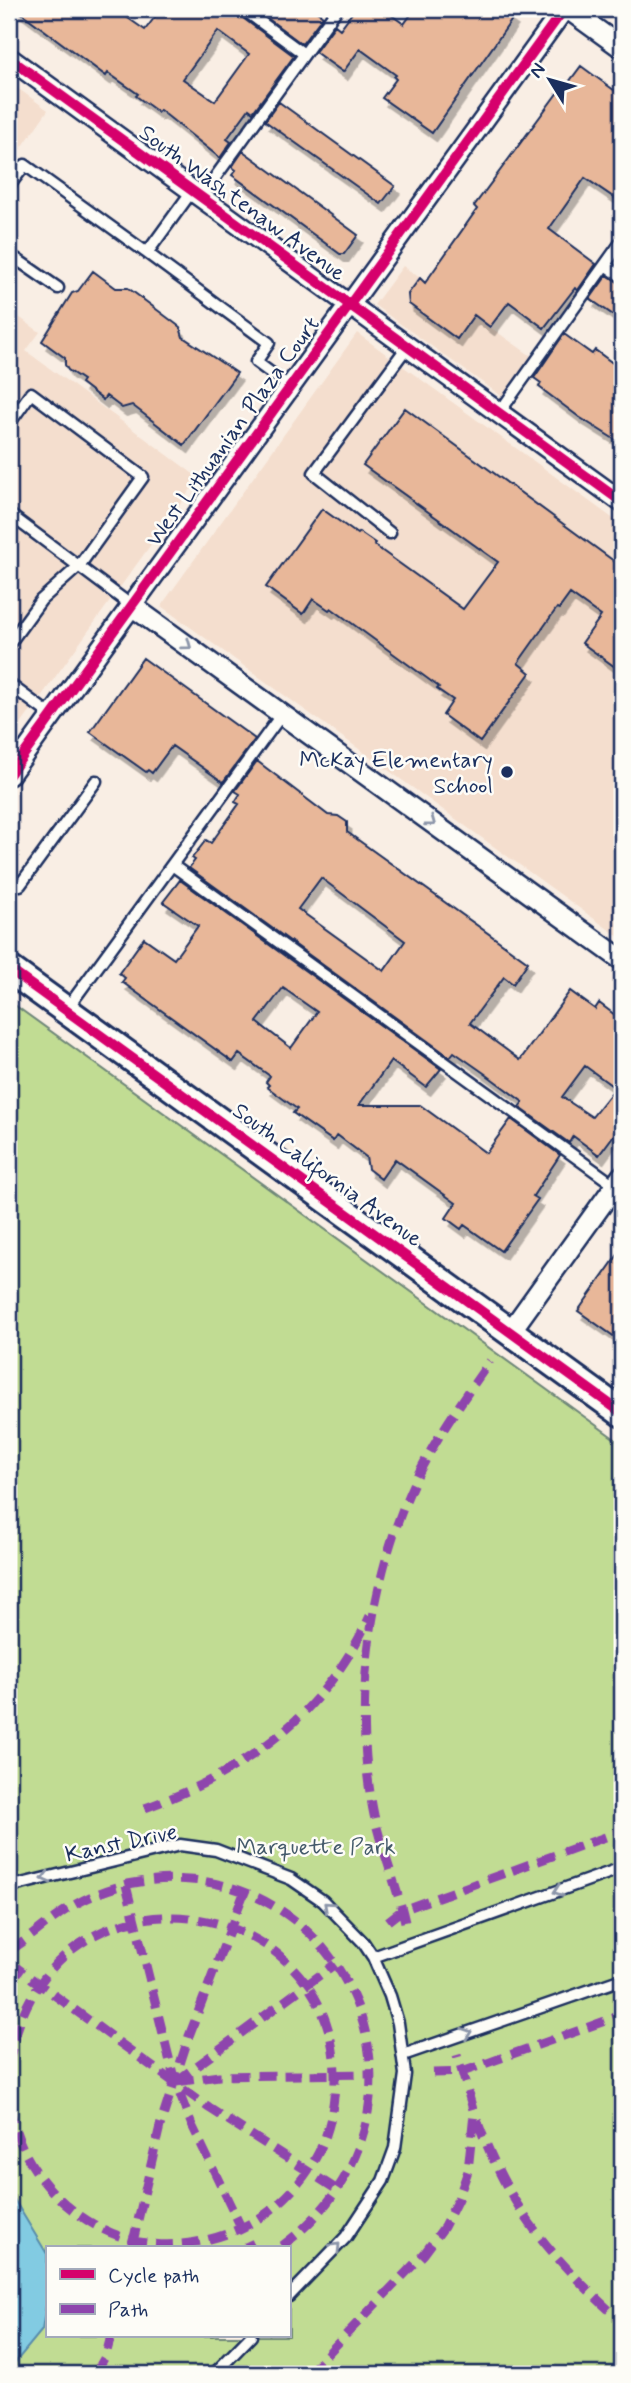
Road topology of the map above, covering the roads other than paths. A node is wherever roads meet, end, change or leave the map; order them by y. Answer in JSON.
{"nodes":[{"id":1,"x":243,"y":9,"type":"edge"},
{"id":2,"x":337,"y":9,"type":"edge"},
{"id":3,"x":566,"y":9,"type":"edge"},
{"id":4,"x":622,"y":48,"type":"edge"},
{"id":5,"x":304,"y":54,"type":"junction"},
{"id":6,"x":9,"y":58,"type":"edge"},
{"id":7,"x":9,"y":186,"type":"edge"},
{"id":8,"x":196,"y":194,"type":"junction"},
{"id":9,"x":622,"y":241,"type":"edge"},
{"id":10,"x":147,"y":253,"type":"junction"},
{"id":11,"x":9,"y":254,"type":"edge"},
{"id":12,"x":605,"y":265,"type":"junction"},
{"id":13,"x":622,"y":278,"type":"edge"},
{"id":14,"x":58,"y":288,"type":"dead end"},
{"id":15,"x":349,"y":305,"type":"junction"},
{"id":16,"x":407,"y":346,"type":"junction"},
{"id":17,"x":290,"y":387,"type":"junction"},
{"id":18,"x":499,"y":413,"type":"junction"},
{"id":19,"x":9,"y":424,"type":"edge"},
{"id":20,"x":622,"y":502,"type":"edge"},
{"id":21,"x":9,"y":514,"type":"edge"},
{"id":22,"x":390,"y":533,"type":"dead end"},
{"id":23,"x":79,"y":566,"type":"junction"},
{"id":24,"x":132,"y":606,"type":"junction"},
{"id":25,"x":9,"y":643,"type":"edge"},
{"id":26,"x":9,"y":684,"type":"edge"},
{"id":27,"x":282,"y":714,"type":"junction"},
{"id":28,"x":52,"y":716,"type":"junction"},
{"id":29,"x":9,"y":775,"type":"edge"},
{"id":30,"x":96,"y":781,"type":"dead end"},
{"id":31,"x":172,"y":865,"type":"junction"},
{"id":32,"x":9,"y":877,"type":"edge"},
{"id":33,"x":622,"y":960,"type":"edge"},
{"id":34,"x":9,"y":969,"type":"edge"},
{"id":35,"x":66,"y":1010,"type":"junction"},
{"id":36,"x":620,"y":1184,"type":"edge"},
{"id":37,"x":510,"y":1332,"type":"junction"},
{"id":38,"x":622,"y":1413,"type":"edge"},
{"id":39,"x":622,"y":1868,"type":"edge"},
{"id":40,"x":9,"y":1887,"type":"edge"},
{"id":41,"x":373,"y":1957,"type":"junction"},
{"id":42,"x":622,"y":1979,"type":"edge"},
{"id":43,"x":402,"y":2055,"type":"junction"},
{"id":44,"x":290,"y":2295,"type":"edge"},
{"id":45,"x":249,"y":2338,"type":"edge"},
{"id":46,"x":214,"y":2374,"type":"edge"}],
"edges":[{"from":1,"to":5,"type":"lane"},
{"from":2,"to":5,"type":"lane"},
{"from":3,"to":4,"type":"street"},
{"from":3,"to":15,"type":"street","name":"West Lithuanian Plaza Court"},
{"from":5,"to":8,"type":"lane"},
{"from":6,"to":8,"type":"street","name":"South Washtenaw Avenue"},
{"from":7,"to":10,"type":"lane"},
{"from":8,"to":10,"type":"lane"},
{"from":8,"to":15,"type":"street","name":"South Washtenaw Avenue"},
{"from":9,"to":12,"type":"lane"},
{"from":10,"to":17,"type":"lane"},
{"from":11,"to":14,"type":"lane"},
{"from":12,"to":13,"type":"lane"},
{"from":12,"to":18,"type":"lane"},
{"from":15,"to":16,"type":"street","name":"South Washtenaw Avenue"},
{"from":15,"to":17,"type":"street","name":"West Lithuanian Plaza Court"},
{"from":16,"to":18,"type":"street","name":"South Washtenaw Avenue"},
{"from":16,"to":22,"type":"lane"},
{"from":17,"to":24,"type":"street","name":"West Lithuanian Plaza Court"},
{"from":18,"to":20,"type":"street","name":"South Washtenaw Avenue"},
{"from":19,"to":23,"type":"lane"},
{"from":21,"to":23,"type":"lane"},
{"from":23,"to":24,"type":"lane"},
{"from":23,"to":25,"type":"lane"},
{"from":24,"to":27,"type":"street","one_way":true},
{"from":24,"to":28,"type":"street","name":"West Lithuanian Plaza Court"},
{"from":26,"to":28,"type":"lane"},
{"from":27,"to":31,"type":"lane"},
{"from":27,"to":33,"type":"street","one_way":true},
{"from":28,"to":29,"type":"street","name":"West Lithuanian Plaza Court"},
{"from":30,"to":32,"type":"lane"},
{"from":31,"to":35,"type":"lane"},
{"from":31,"to":36,"type":"lane"},
{"from":34,"to":35,"type":"street","name":"South California Avenue"},
{"from":35,"to":37,"type":"street","name":"South California Avenue"},
{"from":36,"to":37,"type":"street"},
{"from":37,"to":38,"type":"street","name":"South California Avenue"},
{"from":39,"to":41,"type":"lane","one_way":true},
{"from":41,"to":40,"type":"lane","name":"Kanst Drive","one_way":true},
{"from":41,"to":43,"type":"lane","name":"Kanst Drive"},
{"from":43,"to":42,"type":"lane","one_way":true},
{"from":44,"to":43,"type":"lane","name":"Kanst Drive","one_way":true},
{"from":45,"to":46,"type":"lane"}]}
